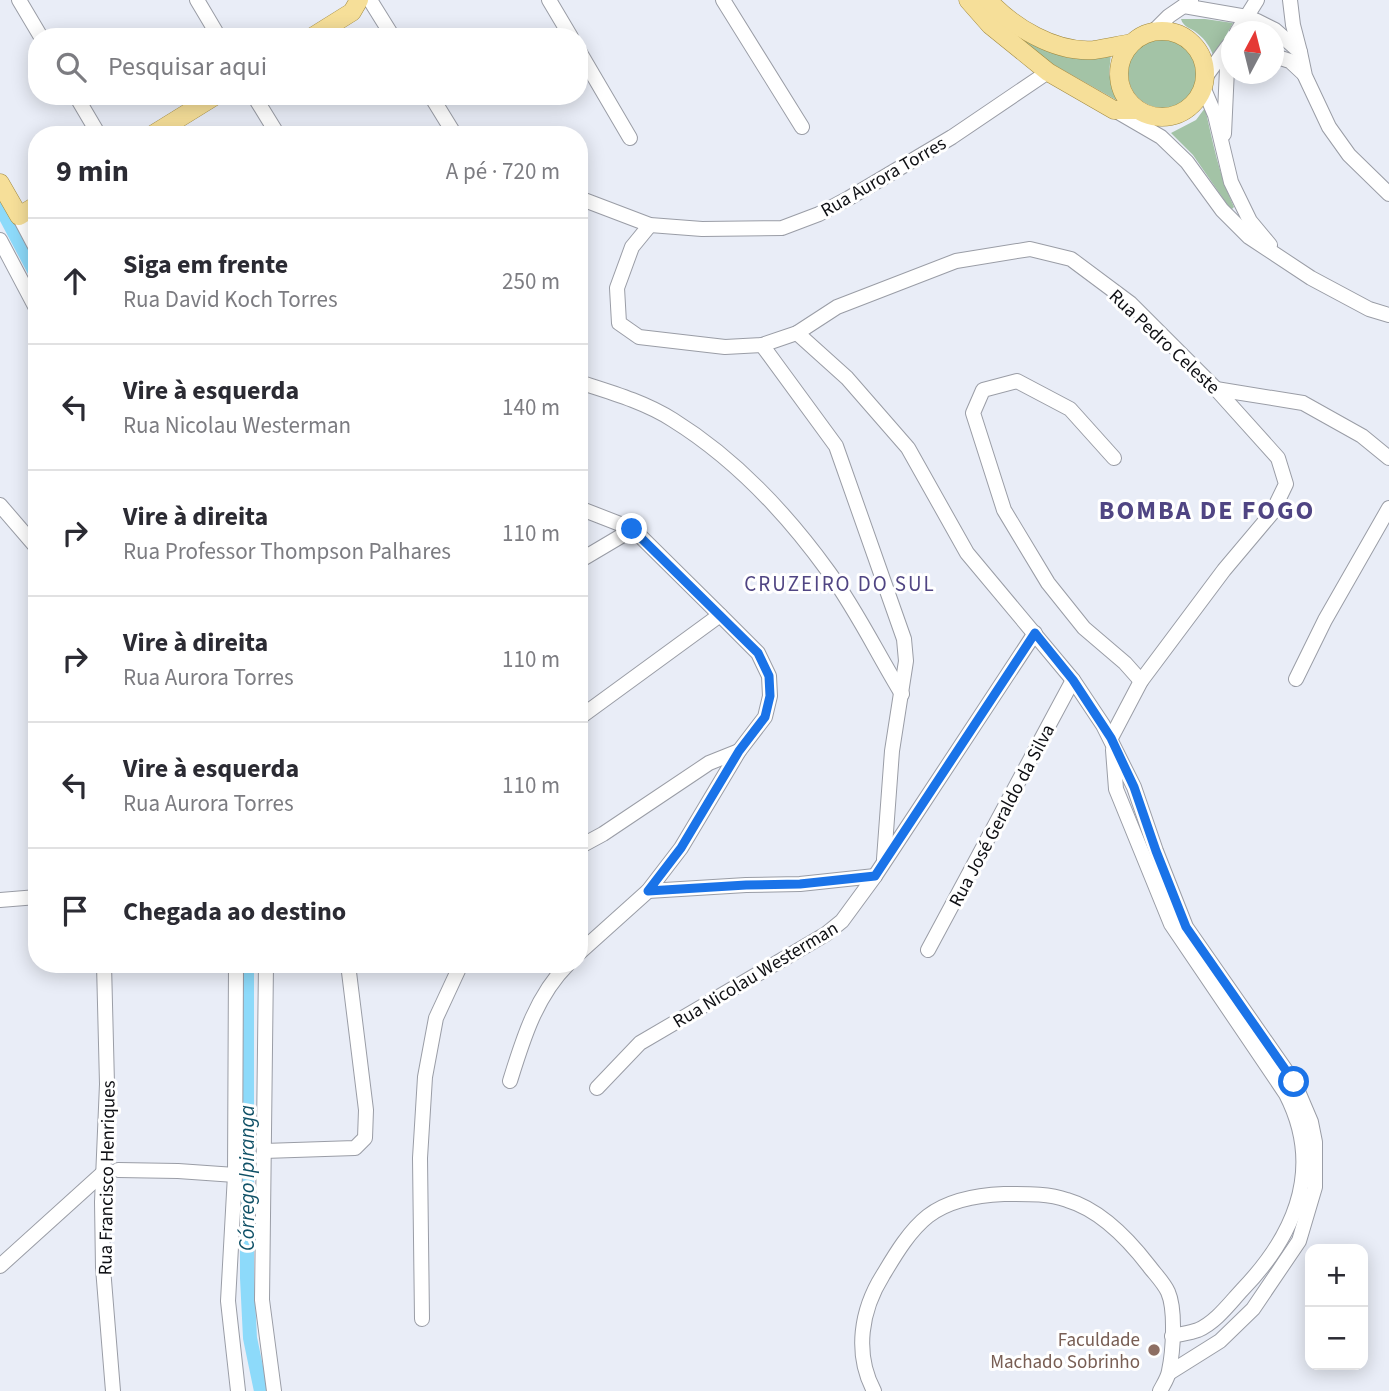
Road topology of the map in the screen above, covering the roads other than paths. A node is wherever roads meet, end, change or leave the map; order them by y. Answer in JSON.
{"nodes":[{"id":1,"x":19,"y":0,"type":"edge"},
{"id":2,"x":197,"y":0,"type":"edge"},
{"id":3,"x":371,"y":0,"type":"edge"},
{"id":4,"x":549,"y":0,"type":"edge"},
{"id":5,"x":723,"y":0,"type":"edge"},
{"id":6,"x":968,"y":0,"type":"edge"},
{"id":7,"x":988,"y":0,"type":"edge"},
{"id":8,"x":1257,"y":0,"type":"edge"},
{"id":9,"x":1290,"y":0,"type":"edge"},
{"id":10,"x":1188,"y":3,"type":"edge"},
{"id":11,"x":356,"y":6,"type":"edge"},
{"id":12,"x":1169,"y":16,"type":"junction"},
{"id":13,"x":1247,"y":17,"type":"junction"},
{"id":14,"x":1244,"y":21,"type":"edge"},
{"id":15,"x":36,"y":28,"type":"edge"},
{"id":16,"x":214,"y":28,"type":"edge"},
{"id":17,"x":325,"y":28,"type":"edge"},
{"id":18,"x":388,"y":28,"type":"edge"},
{"id":19,"x":565,"y":28,"type":"edge"},
{"id":20,"x":1153,"y":32,"type":"junction"},
{"id":21,"x":1048,"y":42,"type":"junction"},
{"id":22,"x":1132,"y":43,"type":"junction"},
{"id":23,"x":1300,"y":52,"type":"junction"},
{"id":24,"x":1221,"y":57,"type":"edge"},
{"id":25,"x":1284,"y":59,"type":"edge"},
{"id":26,"x":588,"y":66,"type":"edge"},
{"id":27,"x":1048,"y":72,"type":"junction"},
{"id":28,"x":1221,"y":73,"type":"edge"},
{"id":29,"x":1306,"y":76,"type":"junction"},
{"id":30,"x":1204,"y":83,"type":"junction"},
{"id":31,"x":1228,"y":84,"type":"edge"},
{"id":32,"x":81,"y":105,"type":"edge"},
{"id":33,"x":200,"y":105,"type":"edge"},
{"id":34,"x":260,"y":105,"type":"edge"},
{"id":35,"x":436,"y":105,"type":"edge"},
{"id":36,"x":1114,"y":110,"type":"junction"},
{"id":37,"x":1141,"y":111,"type":"junction"},
{"id":38,"x":94,"y":126,"type":"edge"},
{"id":39,"x":167,"y":126,"type":"edge"},
{"id":40,"x":272,"y":126,"type":"edge"},
{"id":41,"x":449,"y":126,"type":"edge"},
{"id":42,"x":802,"y":127,"type":"dead end"},
{"id":43,"x":1161,"y":137,"type":"junction"},
{"id":44,"x":630,"y":138,"type":"dead end"},
{"id":45,"x":1224,"y":160,"type":"junction"},
{"id":46,"x":0,"y":183,"type":"edge"},
{"id":47,"x":1389,"y":194,"type":"edge"},
{"id":48,"x":588,"y":201,"type":"edge"},
{"id":49,"x":28,"y":210,"type":"edge"},
{"id":50,"x":19,"y":216,"type":"junction"},
{"id":51,"x":650,"y":225,"type":"junction"},
{"id":52,"x":28,"y":233,"type":"edge"},
{"id":53,"x":0,"y":240,"type":"edge"},
{"id":54,"x":1278,"y":254,"type":"junction"},
{"id":55,"x":28,"y":293,"type":"edge"},
{"id":56,"x":1389,"y":315,"type":"edge"},
{"id":57,"x":797,"y":333,"type":"junction"},
{"id":58,"x":762,"y":345,"type":"junction"},
{"id":59,"x":588,"y":385,"type":"edge"},
{"id":60,"x":1216,"y":388,"type":"junction"},
{"id":61,"x":1114,"y":458,"type":"dead end"},
{"id":62,"x":1389,"y":458,"type":"edge"},
{"id":63,"x":0,"y":505,"type":"edge"},
{"id":64,"x":1389,"y":508,"type":"edge"},
{"id":65,"x":588,"y":512,"type":"edge"},
{"id":66,"x":632,"y":529,"type":"junction"},
{"id":67,"x":28,"y":538,"type":"edge"},
{"id":68,"x":588,"y":556,"type":"edge"},
{"id":69,"x":720,"y":615,"type":"junction"},
{"id":70,"x":1035,"y":633,"type":"junction"},
{"id":71,"x":1296,"y":679,"type":"dead end"},
{"id":72,"x":1073,"y":680,"type":"junction"},
{"id":73,"x":1141,"y":681,"type":"junction"},
{"id":74,"x":902,"y":694,"type":"junction"},
{"id":75,"x":588,"y":711,"type":"edge"},
{"id":76,"x":1112,"y":742,"type":"junction"},
{"id":77,"x":739,"y":751,"type":"junction"},
{"id":78,"x":588,"y":842,"type":"edge"},
{"id":79,"x":884,"y":861,"type":"junction"},
{"id":80,"x":875,"y":876,"type":"junction"},
{"id":81,"x":648,"y":891,"type":"junction"},
{"id":82,"x":28,"y":898,"type":"edge"},
{"id":83,"x":0,"y":900,"type":"edge"},
{"id":84,"x":588,"y":945,"type":"edge"},
{"id":85,"x":928,"y":950,"type":"dead end"},
{"id":86,"x":104,"y":973,"type":"edge"},
{"id":87,"x":236,"y":973,"type":"edge"},
{"id":88,"x":266,"y":973,"type":"edge"},
{"id":89,"x":349,"y":973,"type":"edge"},
{"id":90,"x":457,"y":973,"type":"edge"},
{"id":91,"x":559,"y":973,"type":"edge"},
{"id":92,"x":510,"y":1082,"type":"dead end"},
{"id":93,"x":597,"y":1088,"type":"dead end"},
{"id":94,"x":264,"y":1151,"type":"junction"},
{"id":95,"x":111,"y":1171,"type":"junction"},
{"id":96,"x":235,"y":1175,"type":"junction"},
{"id":97,"x":0,"y":1266,"type":"edge"},
{"id":98,"x":422,"y":1319,"type":"dead end"},
{"id":99,"x":1172,"y":1336,"type":"junction"},
{"id":100,"x":1169,"y":1373,"type":"junction"},
{"id":101,"x":113,"y":1391,"type":"edge"},
{"id":102,"x":238,"y":1391,"type":"edge"},
{"id":103,"x":274,"y":1391,"type":"edge"},
{"id":104,"x":874,"y":1391,"type":"edge"},
{"id":105,"x":1160,"y":1391,"type":"edge"}],
"edges":[{"from":1,"to":15,"type":"street"},
{"from":2,"to":16,"type":"street"},
{"from":3,"to":11,"type":"street"},
{"from":3,"to":18,"type":"street"},
{"from":4,"to":19,"type":"street"},
{"from":5,"to":42,"type":"street"},
{"from":6,"to":27,"type":"main road"},
{"from":7,"to":21,"type":"main road"},
{"from":8,"to":13,"type":"street"},
{"from":9,"to":23,"type":"street"},
{"from":10,"to":12,"type":"street"},
{"from":10,"to":13,"type":"street"},
{"from":11,"to":17,"type":"main road"},
{"from":12,"to":20,"type":"street"},
{"from":12,"to":21,"type":"main road"},
{"from":13,"to":14,"type":"street"},
{"from":13,"to":23,"type":"street"},
{"from":20,"to":22,"type":"main road"},
{"from":20,"to":30,"type":"main road"},
{"from":21,"to":22,"type":"main road"},
{"from":22,"to":37,"type":"main road"},
{"from":23,"to":29,"type":"street"},
{"from":24,"to":30,"type":"street"},
{"from":25,"to":29,"type":"street"},
{"from":26,"to":44,"type":"street"},
{"from":27,"to":36,"type":"main road"},
{"from":27,"to":51,"type":"street","name":"Rua Aurora Torres"},
{"from":28,"to":30,"type":"street"},
{"from":29,"to":47,"type":"street"},
{"from":30,"to":37,"type":"main road"},
{"from":30,"to":45,"type":"street"},
{"from":31,"to":45,"type":"street"},
{"from":32,"to":38,"type":"street"},
{"from":33,"to":39,"type":"main road"},
{"from":34,"to":40,"type":"street"},
{"from":35,"to":41,"type":"street"},
{"from":36,"to":37,"type":"main road"},
{"from":36,"to":43,"type":"street"},
{"from":37,"to":43,"type":"street"},
{"from":43,"to":54,"type":"street"},
{"from":45,"to":54,"type":"street"},
{"from":46,"to":50,"type":"main road"},
{"from":48,"to":51,"type":"street","name":"Rua Aurora Torres"},
{"from":49,"to":50,"type":"main road"},
{"from":50,"to":52,"type":"street"},
{"from":51,"to":58,"type":"street","name":"Rua Pedro Celeste"},
{"from":53,"to":55,"type":"street"},
{"from":54,"to":56,"type":"street"},
{"from":57,"to":58,"type":"street","name":"Rua Pedro Celeste"},
{"from":57,"to":60,"type":"street","name":"Rua Pedro Celeste"},
{"from":57,"to":70,"type":"street"},
{"from":58,"to":74,"type":"street"},
{"from":59,"to":74,"type":"street"},
{"from":60,"to":62,"type":"street"},
{"from":60,"to":73,"type":"street","name":"Rua Pedro Celeste"},
{"from":61,"to":73,"type":"street"},
{"from":63,"to":67,"type":"street"},
{"from":64,"to":71,"type":"street"},
{"from":65,"to":66,"type":"street"},
{"from":66,"to":68,"type":"street"},
{"from":66,"to":69,"type":"street"},
{"from":69,"to":75,"type":"street"},
{"from":69,"to":77,"type":"street"},
{"from":70,"to":72,"type":"street"},
{"from":70,"to":79,"type":"street","name":"Rua Nicolau Westerman"},
{"from":72,"to":76,"type":"street"},
{"from":72,"to":85,"type":"street","name":"Rua José Geraldo da Silva"},
{"from":73,"to":76,"type":"street","name":"Rua Pedro Celeste"},
{"from":74,"to":79,"type":"street"},
{"from":76,"to":99,"type":"street"},
{"from":76,"to":100,"type":"street"},
{"from":77,"to":78,"type":"street"},
{"from":77,"to":81,"type":"street"},
{"from":79,"to":80,"type":"street","name":"Rua Nicolau Westerman"},
{"from":80,"to":81,"type":"street"},
{"from":80,"to":93,"type":"street","name":"Rua Nicolau Westerman"},
{"from":81,"to":84,"type":"street"},
{"from":82,"to":83,"type":"street"},
{"from":86,"to":95,"type":"street","name":"Rua Francisco Henriques"},
{"from":87,"to":96,"type":"street"},
{"from":88,"to":94,"type":"street"},
{"from":89,"to":94,"type":"street"},
{"from":90,"to":98,"type":"street"},
{"from":91,"to":92,"type":"street"},
{"from":94,"to":103,"type":"street"},
{"from":95,"to":96,"type":"street"},
{"from":95,"to":97,"type":"street"},
{"from":95,"to":101,"type":"street","name":"Rua Francisco Henriques"},
{"from":96,"to":102,"type":"street"},
{"from":99,"to":100,"type":"street"},
{"from":99,"to":104,"type":"street"},
{"from":100,"to":105,"type":"street"}]}
